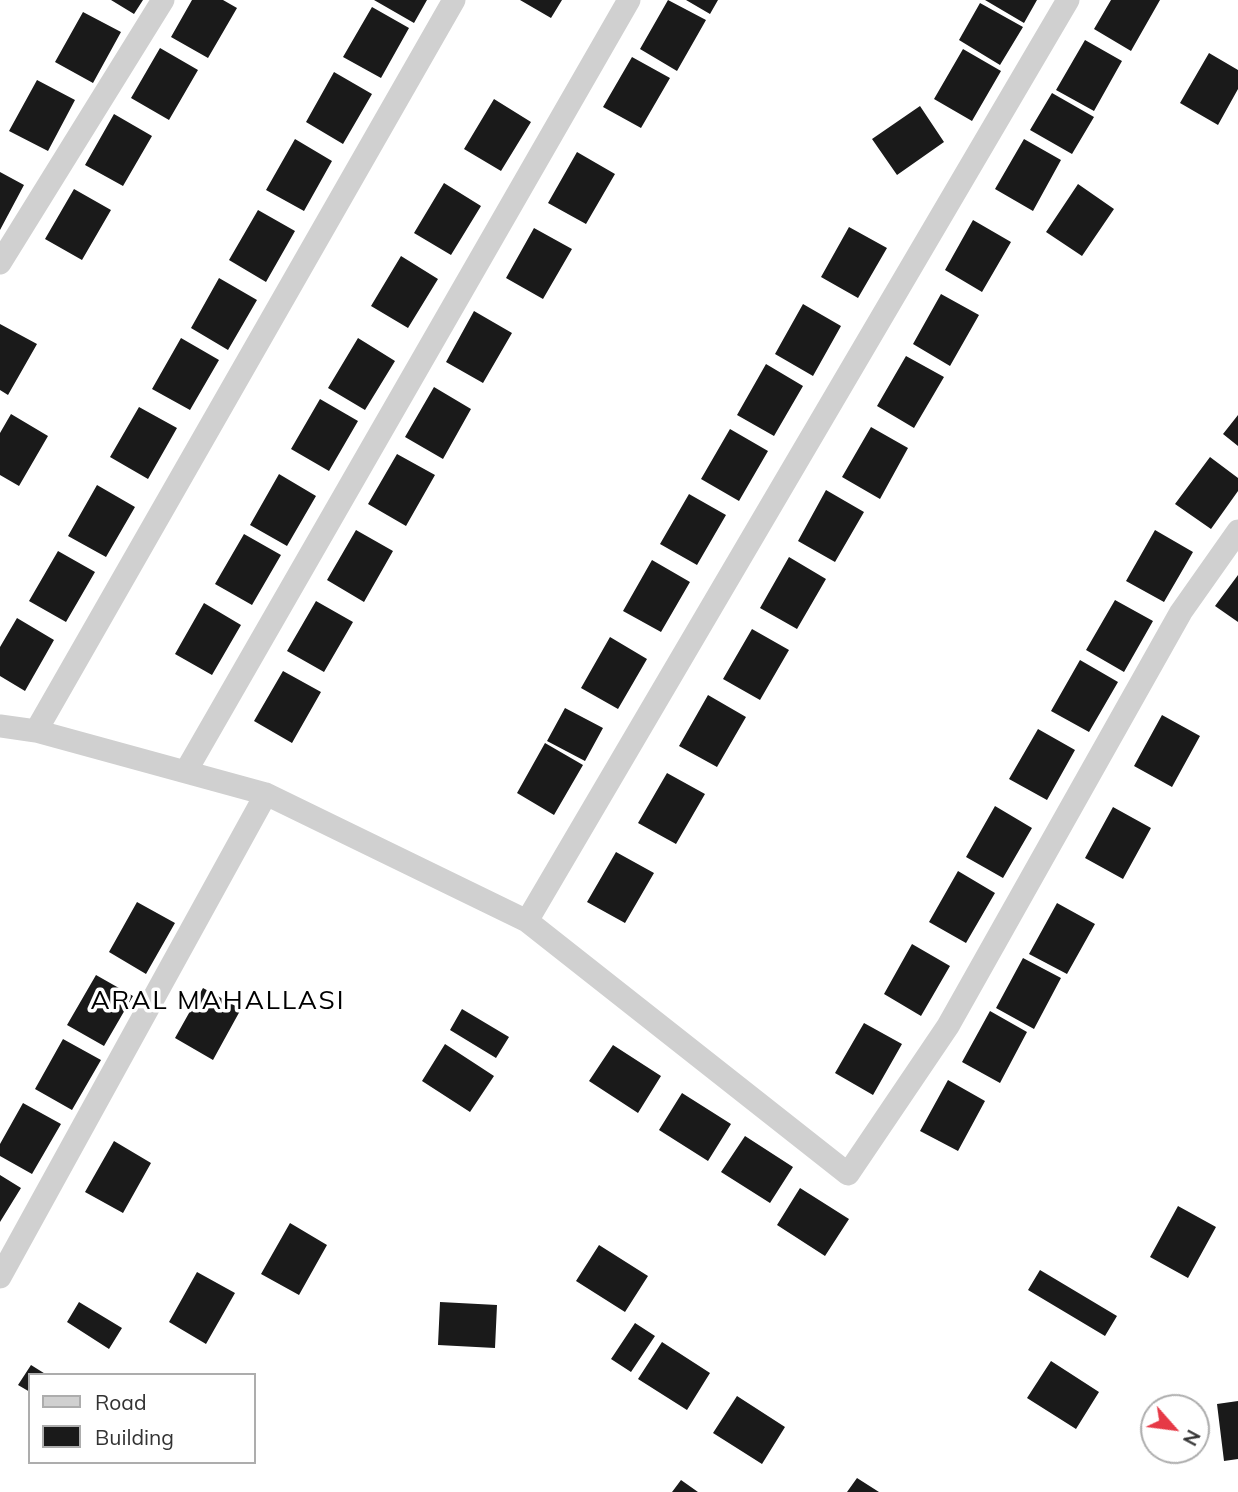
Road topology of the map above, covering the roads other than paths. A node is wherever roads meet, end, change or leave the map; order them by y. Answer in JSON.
{"nodes":[{"id":1,"x":163,"y":0,"type":"edge"},
{"id":2,"x":454,"y":0,"type":"edge"},
{"id":3,"x":629,"y":0,"type":"edge"},
{"id":4,"x":1068,"y":0,"type":"edge"},
{"id":5,"x":0,"y":262,"type":"edge"},
{"id":6,"x":1238,"y":531,"type":"edge"},
{"id":7,"x":0,"y":726,"type":"edge"},
{"id":8,"x":36,"y":731,"type":"junction"},
{"id":9,"x":186,"y":771,"type":"junction"},
{"id":10,"x":266,"y":794,"type":"junction"},
{"id":11,"x":527,"y":921,"type":"junction"},
{"id":12,"x":0,"y":1277,"type":"edge"}],
"edges":[{"from":1,"to":5,"type":"street"},
{"from":2,"to":8,"type":"street"},
{"from":3,"to":9,"type":"street"},
{"from":4,"to":11,"type":"street"},
{"from":6,"to":11,"type":"street"},
{"from":7,"to":8,"type":"street"},
{"from":8,"to":9,"type":"street"},
{"from":9,"to":10,"type":"street"},
{"from":10,"to":11,"type":"street"},
{"from":10,"to":12,"type":"street"}]}
